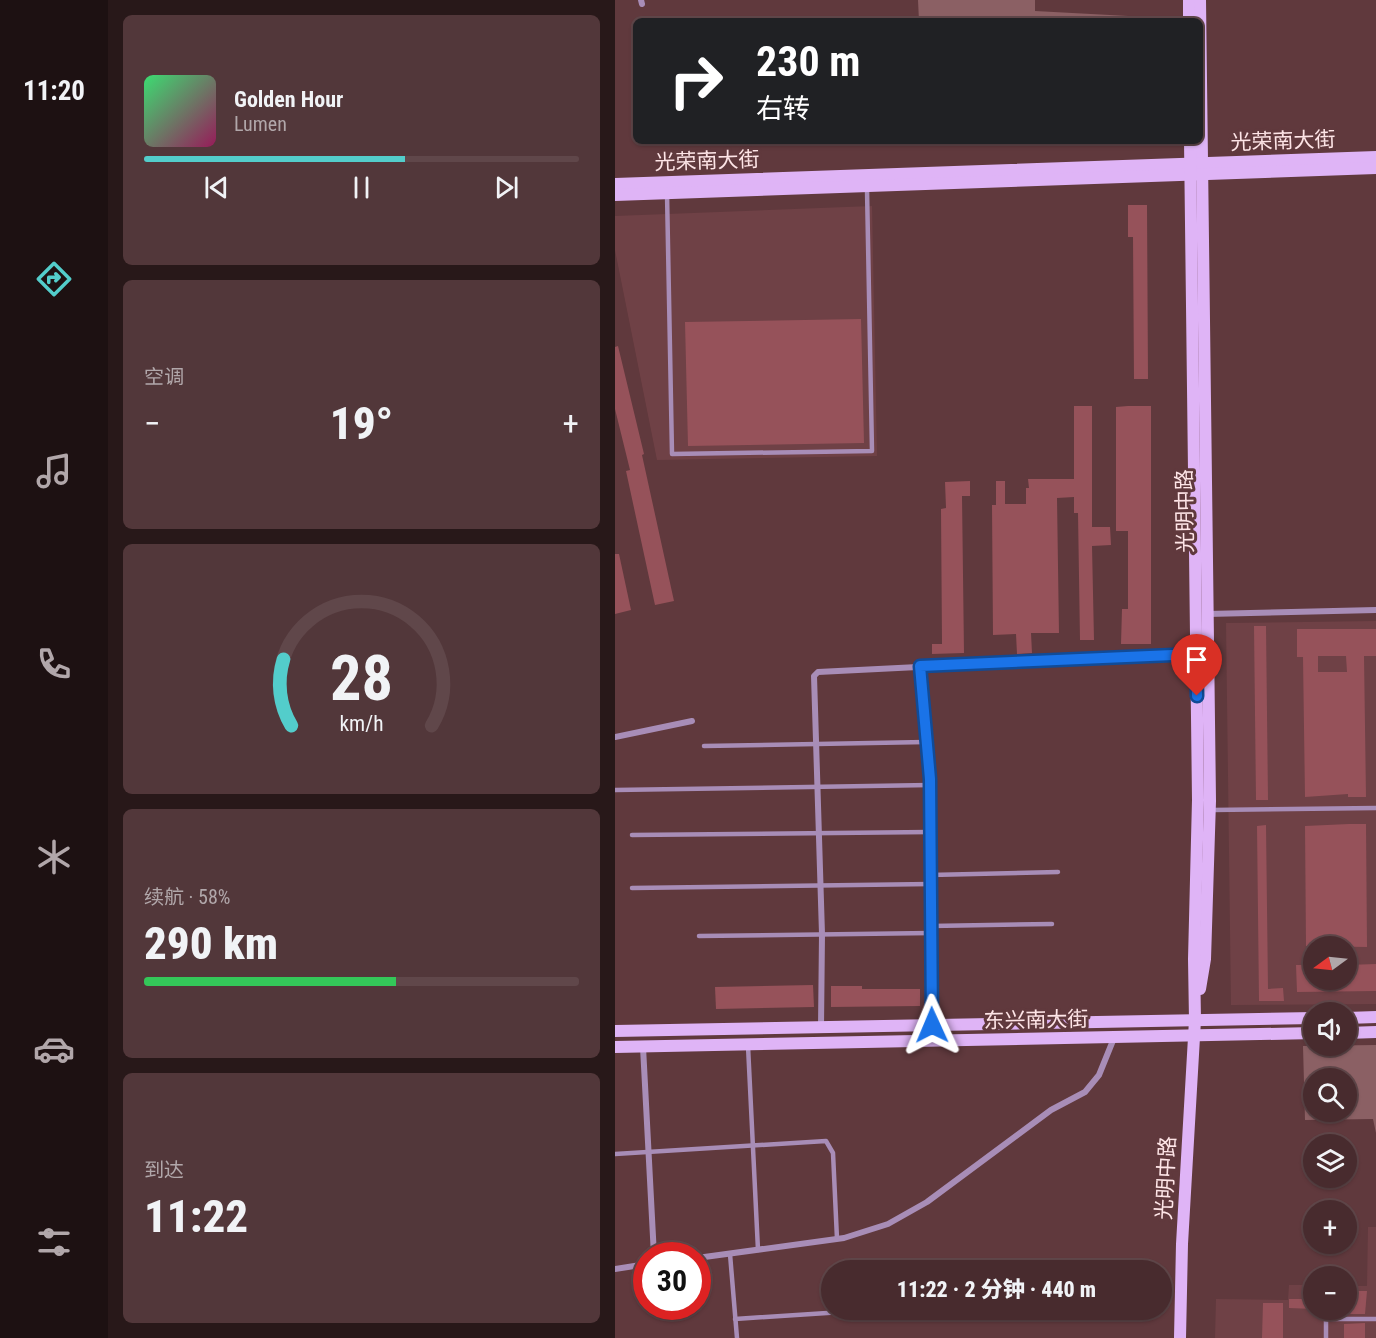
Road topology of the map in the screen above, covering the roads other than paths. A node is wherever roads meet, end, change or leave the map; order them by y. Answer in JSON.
{"nodes":[{"id":1,"x":1189,"y":0,"type":"edge"},
{"id":2,"x":1200,"y":0,"type":"edge"},
{"id":3,"x":1189,"y":18,"type":"edge"},
{"id":4,"x":1200,"y":18,"type":"edge"},
{"id":5,"x":1191,"y":144,"type":"edge"},
{"id":6,"x":1197,"y":144,"type":"edge"},
{"id":7,"x":1376,"y":157,"type":"edge"},
{"id":8,"x":1376,"y":168,"type":"edge"},
{"id":9,"x":1196,"y":169,"type":"junction"},
{"id":10,"x":615,"y":184,"type":"edge"},
{"id":11,"x":867,"y":186,"type":"junction"},
{"id":12,"x":667,"y":193,"type":"junction"},
{"id":13,"x":615,"y":195,"type":"edge"},
{"id":14,"x":1376,"y":610,"type":"edge"},
{"id":15,"x":1207,"y":615,"type":"junction"},
{"id":16,"x":1196,"y":654,"type":"junction"},
{"id":17,"x":920,"y":666,"type":"junction"},
{"id":18,"x":692,"y":721,"type":"dead end"},
{"id":19,"x":615,"y":738,"type":"edge"},
{"id":20,"x":927,"y":742,"type":"junction"},
{"id":21,"x":816,"y":744,"type":"junction"},
{"id":22,"x":705,"y":746,"type":"dead end"},
{"id":23,"x":930,"y":785,"type":"junction"},
{"id":24,"x":818,"y":787,"type":"junction"},
{"id":25,"x":615,"y":790,"type":"edge"},
{"id":26,"x":1376,"y":808,"type":"edge"},
{"id":27,"x":1209,"y":810,"type":"junction"},
{"id":28,"x":930,"y":832,"type":"junction"},
{"id":29,"x":819,"y":833,"type":"junction"},
{"id":30,"x":632,"y":835,"type":"dead end"},
{"id":31,"x":1058,"y":872,"type":"dead end"},
{"id":32,"x":930,"y":875,"type":"junction"},
{"id":33,"x":931,"y":884,"type":"junction"},
{"id":34,"x":821,"y":885,"type":"junction"},
{"id":35,"x":632,"y":888,"type":"dead end"},
{"id":36,"x":1052,"y":924,"type":"dead end"},
{"id":37,"x":931,"y":930,"type":"junction"},
{"id":38,"x":822,"y":934,"type":"junction"},
{"id":39,"x":699,"y":936,"type":"dead end"},
{"id":40,"x":1376,"y":1017,"type":"edge"},
{"id":41,"x":1303,"y":1018,"type":"edge"},
{"id":42,"x":1357,"y":1018,"type":"edge"},
{"id":43,"x":1195,"y":1020,"type":"junction"},
{"id":44,"x":932,"y":1025,"type":"junction"},
{"id":45,"x":821,"y":1027,"type":"junction"},
{"id":46,"x":615,"y":1031,"type":"edge"},
{"id":47,"x":1376,"y":1032,"type":"edge"},
{"id":48,"x":1303,"y":1033,"type":"edge"},
{"id":49,"x":1357,"y":1033,"type":"edge"},
{"id":50,"x":1194,"y":1036,"type":"junction"},
{"id":51,"x":1114,"y":1038,"type":"junction"},
{"id":52,"x":748,"y":1045,"type":"junction"},
{"id":53,"x":615,"y":1047,"type":"edge"},
{"id":54,"x":643,"y":1047,"type":"junction"},
{"id":55,"x":753,"y":1146,"type":"junction"},
{"id":56,"x":649,"y":1152,"type":"junction"},
{"id":57,"x":615,"y":1154,"type":"edge"},
{"id":58,"x":837,"y":1239,"type":"junction"},
{"id":59,"x":653,"y":1242,"type":"edge"},
{"id":60,"x":758,"y":1250,"type":"junction"},
{"id":61,"x":730,"y":1254,"type":"junction"},
{"id":62,"x":711,"y":1256,"type":"edge"},
{"id":63,"x":633,"y":1266,"type":"edge"},
{"id":64,"x":615,"y":1269,"type":"edge"},
{"id":65,"x":821,"y":1313,"type":"edge"},
{"id":66,"x":735,"y":1319,"type":"junction"},
{"id":67,"x":1376,"y":1319,"type":"edge"},
{"id":68,"x":737,"y":1338,"type":"edge"},
{"id":69,"x":1180,"y":1338,"type":"edge"},
{"id":70,"x":1326,"y":1338,"type":"edge"}],
"edges":[{"from":1,"to":3,"type":"street"},
{"from":2,"to":4,"type":"street","name":"光明中路"},
{"from":5,"to":9,"type":"street","name":"光明中路"},
{"from":6,"to":9,"type":"street","name":"光明中路"},
{"from":7,"to":9,"type":"street","name":"光荣南大街"},
{"from":8,"to":9,"type":"street","name":"光荣南大街"},
{"from":9,"to":10,"type":"street","name":"光荣南大街"},
{"from":9,"to":11,"type":"street","name":"光荣南大街"},
{"from":9,"to":15,"type":"street","name":"光明中路"},
{"from":9,"to":16,"type":"street","name":"光明中路"},
{"from":11,"to":12,"type":"street","name":"光荣南大街"},
{"from":11,"to":12,"type":"lane"},
{"from":12,"to":13,"type":"street","name":"光荣南大街"},
{"from":14,"to":15,"type":"street"},
{"from":15,"to":27,"type":"street","name":"光明中路"},
{"from":16,"to":17,"type":"street"},
{"from":16,"to":43,"type":"street","name":"光明中路"},
{"from":17,"to":20,"type":"street"},
{"from":17,"to":21,"type":"street"},
{"from":18,"to":19,"type":"street"},
{"from":20,"to":21,"type":"lane"},
{"from":20,"to":23,"type":"street"},
{"from":21,"to":22,"type":"lane"},
{"from":21,"to":24,"type":"street"},
{"from":23,"to":24,"type":"lane"},
{"from":23,"to":28,"type":"street"},
{"from":24,"to":25,"type":"lane"},
{"from":24,"to":29,"type":"street"},
{"from":26,"to":27,"type":"lane"},
{"from":27,"to":43,"type":"street","name":"光明中路"},
{"from":28,"to":29,"type":"lane"},
{"from":28,"to":32,"type":"street"},
{"from":29,"to":30,"type":"lane"},
{"from":29,"to":34,"type":"street"},
{"from":31,"to":32,"type":"lane"},
{"from":32,"to":33,"type":"street"},
{"from":33,"to":34,"type":"lane"},
{"from":33,"to":37,"type":"street"},
{"from":34,"to":35,"type":"lane"},
{"from":34,"to":38,"type":"street"},
{"from":36,"to":37,"type":"lane"},
{"from":37,"to":38,"type":"lane"},
{"from":37,"to":44,"type":"street"},
{"from":38,"to":39,"type":"lane"},
{"from":38,"to":45,"type":"street"},
{"from":40,"to":42,"type":"street"},
{"from":41,"to":43,"type":"street","name":"东兴南大街"},
{"from":43,"to":44,"type":"street","name":"东兴南大街"},
{"from":43,"to":50,"type":"street","name":"光明中路"},
{"from":44,"to":45,"type":"street","name":"东兴南大街"},
{"from":45,"to":46,"type":"street","name":"东兴南大街"},
{"from":47,"to":49,"type":"street"},
{"from":48,"to":50,"type":"street","name":"东兴南大街"},
{"from":50,"to":51,"type":"street","name":"东兴南大街"},
{"from":50,"to":69,"type":"street","name":"光明中路"},
{"from":51,"to":52,"type":"street","name":"东兴南大街"},
{"from":51,"to":58,"type":"street"},
{"from":52,"to":54,"type":"street","name":"东兴南大街"},
{"from":52,"to":55,"type":"lane"},
{"from":53,"to":54,"type":"street","name":"东兴南大街"},
{"from":54,"to":56,"type":"street"},
{"from":55,"to":56,"type":"lane"},
{"from":55,"to":58,"type":"lane"},
{"from":55,"to":60,"type":"lane"},
{"from":56,"to":57,"type":"lane"},
{"from":56,"to":59,"type":"street"},
{"from":58,"to":60,"type":"street"},
{"from":60,"to":61,"type":"street"},
{"from":61,"to":62,"type":"street"},
{"from":61,"to":66,"type":"lane"},
{"from":63,"to":64,"type":"street"},
{"from":65,"to":66,"type":"lane"},
{"from":66,"to":68,"type":"lane"},
{"from":67,"to":70,"type":"lane"}]}
